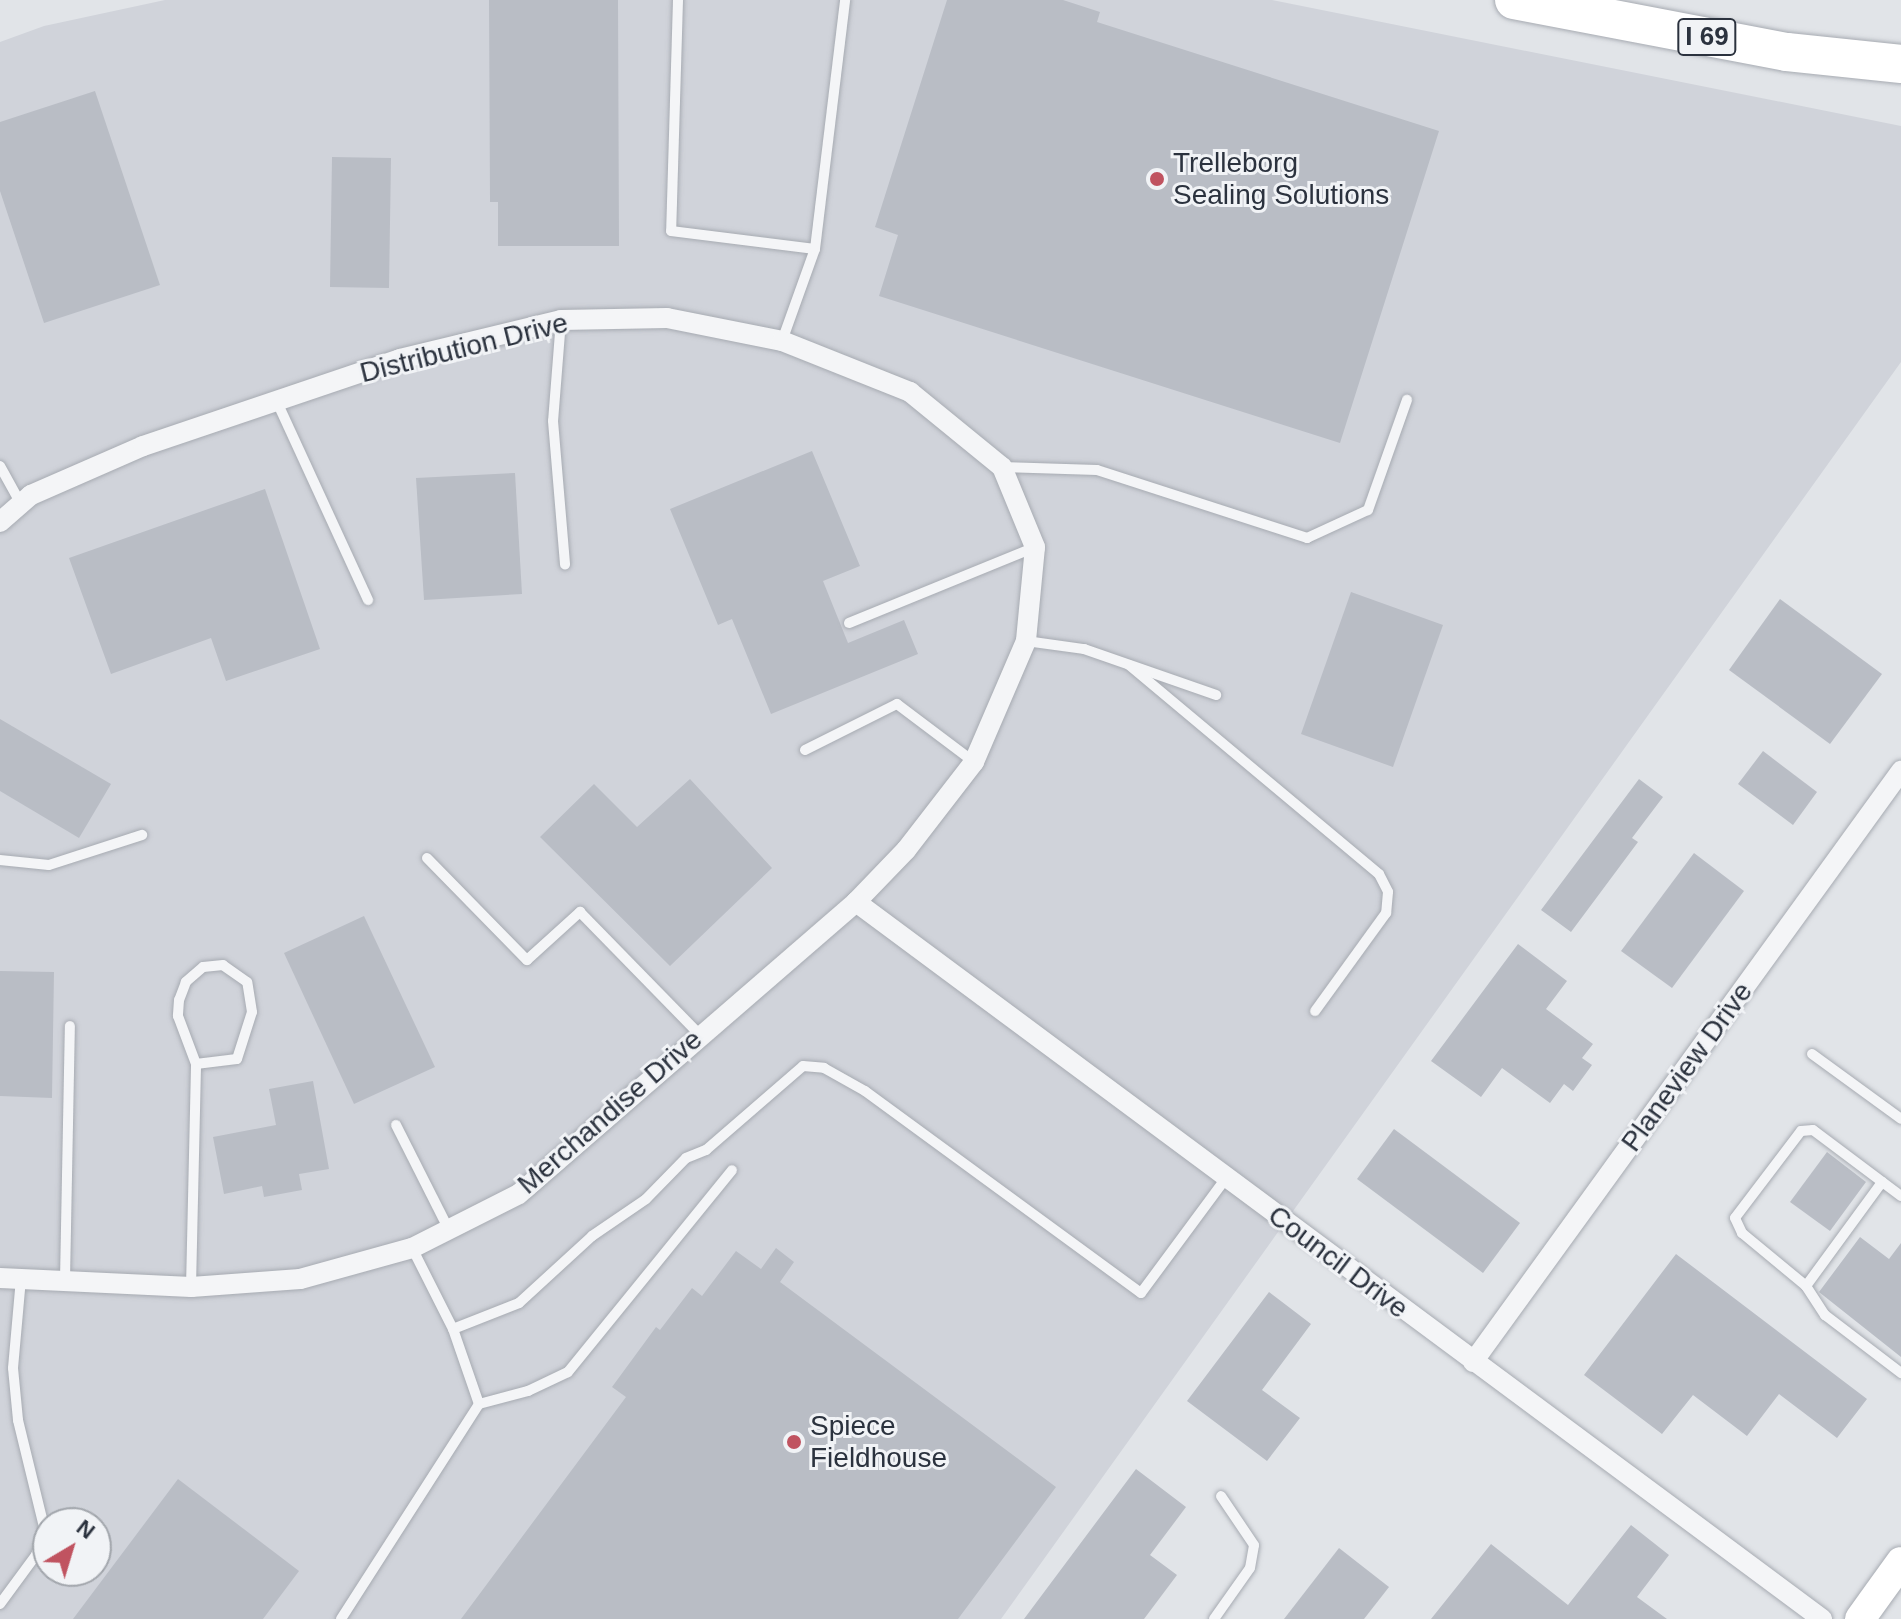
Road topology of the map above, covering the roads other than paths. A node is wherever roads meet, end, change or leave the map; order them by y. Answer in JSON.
{"nodes":[{"id":1,"x":678,"y":0,"type":"edge"},
{"id":2,"x":845,"y":0,"type":"edge"},
{"id":3,"x":1514,"y":0,"type":"edge"},
{"id":4,"x":1901,"y":64,"type":"edge"},
{"id":5,"x":815,"y":249,"type":"junction"},
{"id":6,"x":561,"y":320,"type":"junction"},
{"id":7,"x":782,"y":341,"type":"junction"},
{"id":8,"x":1407,"y":400,"type":"dead end"},
{"id":9,"x":277,"y":402,"type":"junction"},
{"id":10,"x":0,"y":466,"type":"edge"},
{"id":11,"x":1002,"y":467,"type":"junction"},
{"id":12,"x":21,"y":504,"type":"junction"},
{"id":13,"x":0,"y":522,"type":"edge"},
{"id":14,"x":1035,"y":547,"type":"junction"},
{"id":15,"x":565,"y":565,"type":"dead end"},
{"id":16,"x":368,"y":600,"type":"dead end"},
{"id":17,"x":849,"y":623,"type":"dead end"},
{"id":18,"x":1026,"y":641,"type":"junction"},
{"id":19,"x":1129,"y":665,"type":"junction"},
{"id":20,"x":1216,"y":695,"type":"dead end"},
{"id":21,"x":805,"y":750,"type":"dead end"},
{"id":22,"x":974,"y":762,"type":"junction"},
{"id":23,"x":1901,"y":771,"type":"edge"},
{"id":24,"x":142,"y":835,"type":"dead end"},
{"id":25,"x":427,"y":858,"type":"dead end"},
{"id":26,"x":0,"y":860,"type":"edge"},
{"id":27,"x":856,"y":902,"type":"junction"},
{"id":28,"x":1315,"y":1011,"type":"dead end"},
{"id":29,"x":70,"y":1026,"type":"dead end"},
{"id":30,"x":699,"y":1034,"type":"junction"},
{"id":31,"x":1812,"y":1054,"type":"dead end"},
{"id":32,"x":196,"y":1064,"type":"junction"},
{"id":33,"x":1901,"y":1119,"type":"edge"},
{"id":34,"x":396,"y":1125,"type":"dead end"},
{"id":35,"x":732,"y":1170,"type":"dead end"},
{"id":36,"x":1226,"y":1178,"type":"junction"},
{"id":37,"x":1882,"y":1182,"type":"junction"},
{"id":38,"x":1901,"y":1196,"type":"edge"},
{"id":39,"x":450,"y":1232,"type":"junction"},
{"id":40,"x":412,"y":1248,"type":"junction"},
{"id":41,"x":10,"y":1278,"type":"edge"},
{"id":42,"x":65,"y":1280,"type":"junction"},
{"id":43,"x":1806,"y":1286,"type":"junction"},
{"id":44,"x":191,"y":1287,"type":"junction"},
{"id":45,"x":453,"y":1329,"type":"junction"},
{"id":46,"x":1473,"y":1362,"type":"junction"},
{"id":47,"x":1901,"y":1373,"type":"edge"},
{"id":48,"x":479,"y":1404,"type":"junction"},
{"id":49,"x":1221,"y":1496,"type":"dead end"},
{"id":50,"x":1901,"y":1562,"type":"edge"},
{"id":51,"x":0,"y":1604,"type":"edge"},
{"id":52,"x":341,"y":1619,"type":"edge"},
{"id":53,"x":1214,"y":1619,"type":"edge"},
{"id":54,"x":1822,"y":1619,"type":"edge"},
{"id":55,"x":1860,"y":1619,"type":"edge"}],
"edges":[{"from":1,"to":5,"type":"lane"},
{"from":2,"to":5,"type":"lane"},
{"from":3,"to":4,"type":"highway","number":"I 69"},
{"from":5,"to":7,"type":"lane"},
{"from":6,"to":7,"type":"street","name":"Distribution Drive"},
{"from":6,"to":9,"type":"street","name":"Distribution Drive"},
{"from":6,"to":15,"type":"lane"},
{"from":7,"to":11,"type":"street","name":"Distribution Drive"},
{"from":8,"to":11,"type":"lane"},
{"from":9,"to":12,"type":"street","name":"Distribution Drive"},
{"from":9,"to":16,"type":"lane"},
{"from":10,"to":12,"type":"lane"},
{"from":11,"to":14,"type":"street","name":"Distribution Drive"},
{"from":12,"to":13,"type":"street","name":"Distribution Drive"},
{"from":14,"to":17,"type":"lane"},
{"from":14,"to":18,"type":"street","name":"Distribution Drive"},
{"from":18,"to":19,"type":"lane"},
{"from":18,"to":22,"type":"street","name":"Distribution Drive"},
{"from":19,"to":20,"type":"lane"},
{"from":19,"to":28,"type":"lane"},
{"from":21,"to":22,"type":"lane"},
{"from":22,"to":27,"type":"street","name":"Distribution Drive"},
{"from":23,"to":46,"type":"street","name":"Planeview Drive"},
{"from":24,"to":26,"type":"lane"},
{"from":25,"to":30,"type":"lane"},
{"from":27,"to":30,"type":"street","name":"Merchandise Drive"},
{"from":27,"to":36,"type":"street","name":"Council Drive"},
{"from":29,"to":42,"type":"lane"},
{"from":30,"to":39,"type":"street","name":"Merchandise Drive"},
{"from":31,"to":33,"type":"lane"},
{"from":32,"to":32,"type":"lane"},
{"from":32,"to":44,"type":"lane"},
{"from":34,"to":39,"type":"lane"},
{"from":35,"to":48,"type":"lane"},
{"from":36,"to":45,"type":"lane"},
{"from":36,"to":46,"type":"street","name":"Council Drive"},
{"from":37,"to":38,"type":"lane"},
{"from":37,"to":43,"type":"lane"},
{"from":37,"to":43,"type":"lane"},
{"from":39,"to":40,"type":"street","name":"Merchandise Drive"},
{"from":40,"to":44,"type":"street","name":"Merchandise Drive"},
{"from":40,"to":45,"type":"lane"},
{"from":41,"to":42,"type":"street","name":"Merchandise Drive"},
{"from":41,"to":51,"type":"lane"},
{"from":42,"to":44,"type":"street","name":"Merchandise Drive"},
{"from":43,"to":47,"type":"lane"},
{"from":45,"to":48,"type":"lane"},
{"from":46,"to":54,"type":"street","name":"Council Drive"},
{"from":48,"to":52,"type":"lane"},
{"from":49,"to":53,"type":"lane"},
{"from":50,"to":55,"type":"street"}]}
